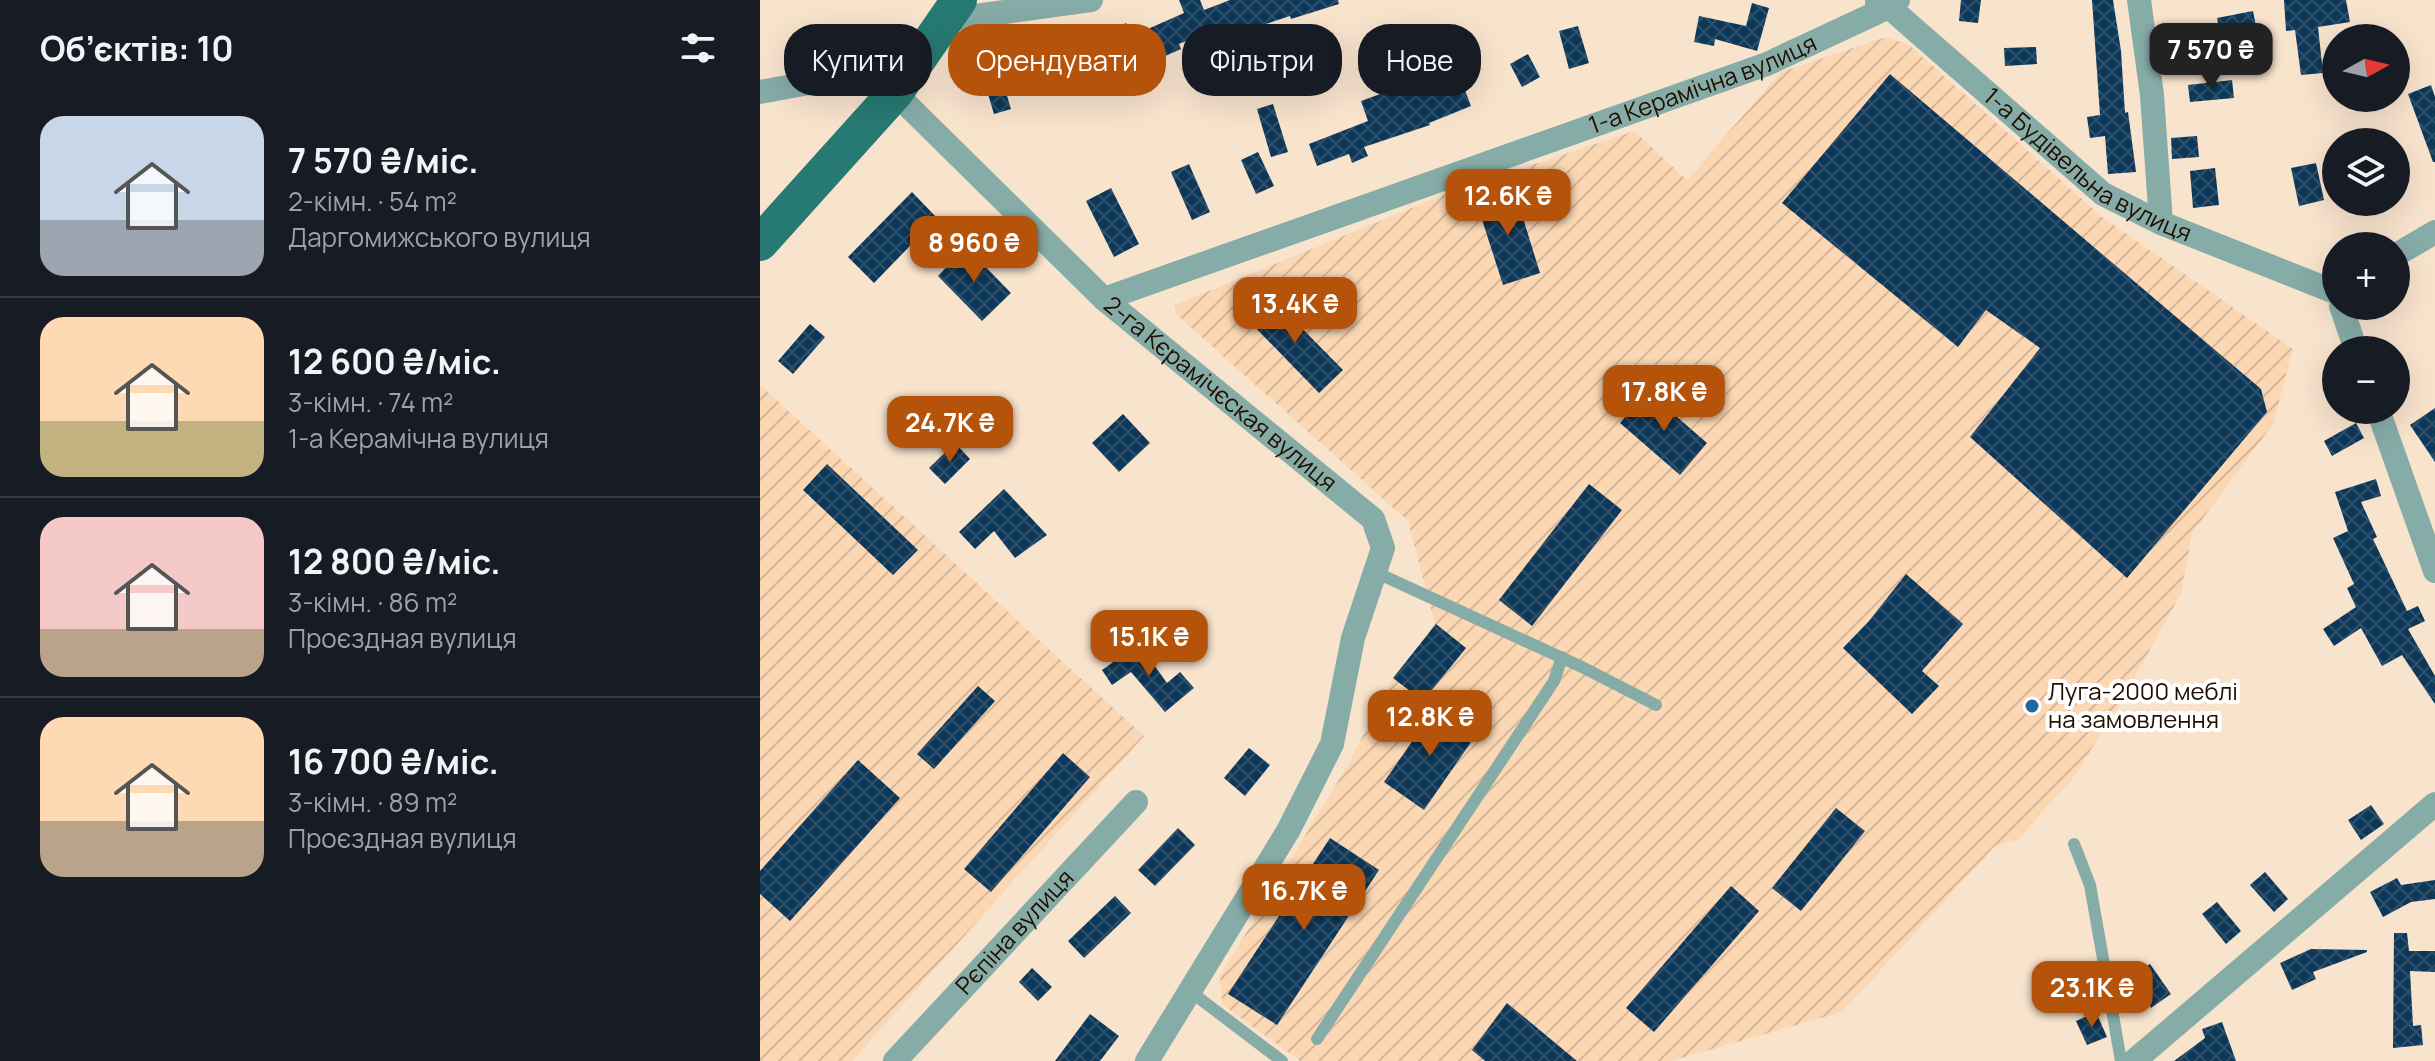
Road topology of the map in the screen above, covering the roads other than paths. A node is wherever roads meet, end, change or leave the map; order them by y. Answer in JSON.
{"nodes":[{"id":1,"x":1091,"y":0,"type":"edge"},
{"id":2,"x":2139,"y":0,"type":"edge"},
{"id":3,"x":1884,"y":2,"type":"edge"},
{"id":4,"x":953,"y":10,"type":"edge"},
{"id":5,"x":932,"y":40,"type":"edge"},
{"id":6,"x":784,"y":88,"type":"edge"},
{"id":7,"x":760,"y":92,"type":"edge"},
{"id":8,"x":892,"y":96,"type":"edge"},
{"id":9,"x":898,"y":96,"type":"edge"},
{"id":10,"x":2161,"y":223,"type":"junction"},
{"id":11,"x":2435,"y":232,"type":"edge"},
{"id":12,"x":760,"y":243,"type":"edge"},
{"id":13,"x":2410,"y":247,"type":"edge"},
{"id":14,"x":2322,"y":286,"type":"edge"},
{"id":15,"x":1104,"y":299,"type":"junction"},
{"id":16,"x":2383,"y":424,"type":"edge"},
{"id":17,"x":2435,"y":571,"type":"edge"},
{"id":18,"x":1375,"y":572,"type":"junction"},
{"id":19,"x":1562,"y":657,"type":"junction"},
{"id":20,"x":1656,"y":705,"type":"dead end"},
{"id":21,"x":1136,"y":802,"type":"dead end"},
{"id":22,"x":2435,"y":804,"type":"edge"},
{"id":23,"x":2074,"y":844,"type":"dead end"},
{"id":24,"x":1191,"y":992,"type":"junction"},
{"id":25,"x":1317,"y":1039,"type":"dead end"},
{"id":26,"x":895,"y":1061,"type":"edge"},
{"id":27,"x":1147,"y":1061,"type":"edge"},
{"id":28,"x":1282,"y":1061,"type":"edge"},
{"id":29,"x":2121,"y":1061,"type":"edge"},
{"id":30,"x":2134,"y":1061,"type":"edge"}],
"edges":[{"from":1,"to":4,"type":"street"},
{"from":2,"to":10,"type":"street"},
{"from":3,"to":10,"type":"street","name":"1-а Будівельна вулиця"},
{"from":3,"to":15,"type":"street","name":"1-а Керамічна вулиця"},
{"from":4,"to":5,"type":"main road"},
{"from":6,"to":7,"type":"street"},
{"from":8,"to":12,"type":"main road"},
{"from":9,"to":15,"type":"street","name":"2-га Кєрамічєская вулиця"},
{"from":10,"to":14,"type":"street","name":"1-а Будівельна вулиця"},
{"from":11,"to":13,"type":"street"},
{"from":15,"to":18,"type":"street","name":"2-га Кєрамічєская вулиця"},
{"from":16,"to":17,"type":"street"},
{"from":18,"to":19,"type":"lane"},
{"from":18,"to":24,"type":"street","name":"2-га Кєрамічєская вулиця"},
{"from":19,"to":20,"type":"lane"},
{"from":19,"to":25,"type":"lane"},
{"from":21,"to":26,"type":"street","name":"Рєпіна вулиця"},
{"from":22,"to":30,"type":"street"},
{"from":23,"to":29,"type":"lane"},
{"from":24,"to":27,"type":"street","name":"2-га Кєрамічєская вулиця"},
{"from":24,"to":28,"type":"lane"}]}
